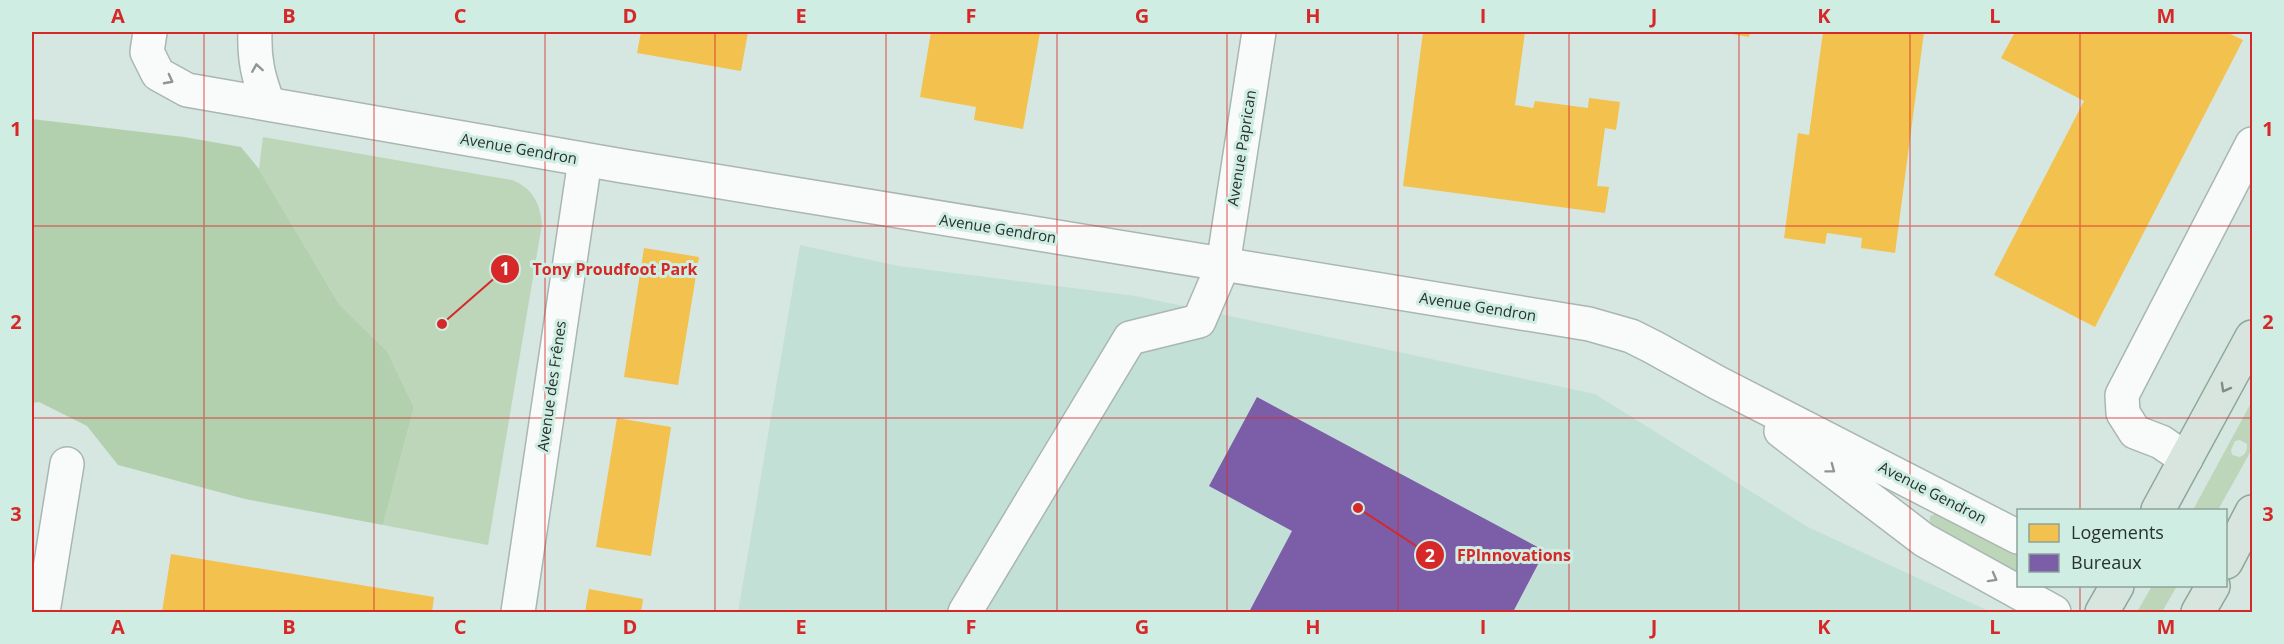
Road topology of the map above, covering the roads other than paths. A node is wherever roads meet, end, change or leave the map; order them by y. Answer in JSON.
{"nodes":[{"id":1,"x":150,"y":32,"type":"edge"},
{"id":2,"x":255,"y":32,"type":"edge"},
{"id":3,"x":1259,"y":32,"type":"edge"},
{"id":4,"x":268,"y":103,"type":"junction"},
{"id":5,"x":2253,"y":144,"type":"edge"},
{"id":6,"x":585,"y":160,"type":"junction"},
{"id":7,"x":1223,"y":265,"type":"junction"},
{"id":8,"x":2253,"y":337,"type":"edge"},
{"id":9,"x":1718,"y":383,"type":"junction"},
{"id":10,"x":2186,"y":459,"type":"junction"},
{"id":11,"x":67,"y":464,"type":"dead end"},
{"id":12,"x":2159,"y":509,"type":"edge"},
{"id":13,"x":2253,"y":512,"type":"edge"},
{"id":14,"x":2017,"y":536,"type":"edge"},
{"id":15,"x":2227,"y":560,"type":"edge"},
{"id":16,"x":2212,"y":587,"type":"edge"},
{"id":17,"x":43,"y":612,"type":"edge"},
{"id":18,"x":518,"y":612,"type":"edge"},
{"id":19,"x":965,"y":612,"type":"edge"},
{"id":20,"x":2054,"y":612,"type":"edge"},
{"id":21,"x":2198,"y":612,"type":"edge"}],
"edges":[{"from":1,"to":4,"type":"street","name":"Avenue Gendron","one_way":true},
{"from":4,"to":2,"type":"street","one_way":true},
{"from":3,"to":7,"type":"street","name":"Avenue Paprican"},
{"from":4,"to":6,"type":"street","name":"Avenue Gendron"},
{"from":5,"to":10,"type":"street"},
{"from":6,"to":7,"type":"street","name":"Avenue Gendron"},
{"from":6,"to":18,"type":"street","name":"Avenue des Frênes"},
{"from":7,"to":9,"type":"street","name":"Avenue Gendron"},
{"from":7,"to":19,"type":"street","name":"Avenue Paprican"},
{"from":8,"to":10,"type":"main road","one_way":true},
{"from":9,"to":14,"type":"street","name":"Avenue Gendron"},
{"from":9,"to":20,"type":"street","name":"Avenue Gendron","one_way":true},
{"from":10,"to":12,"type":"main road"},
{"from":11,"to":17,"type":"street"},
{"from":13,"to":15,"type":"main road"},
{"from":16,"to":21,"type":"main road"}]}
